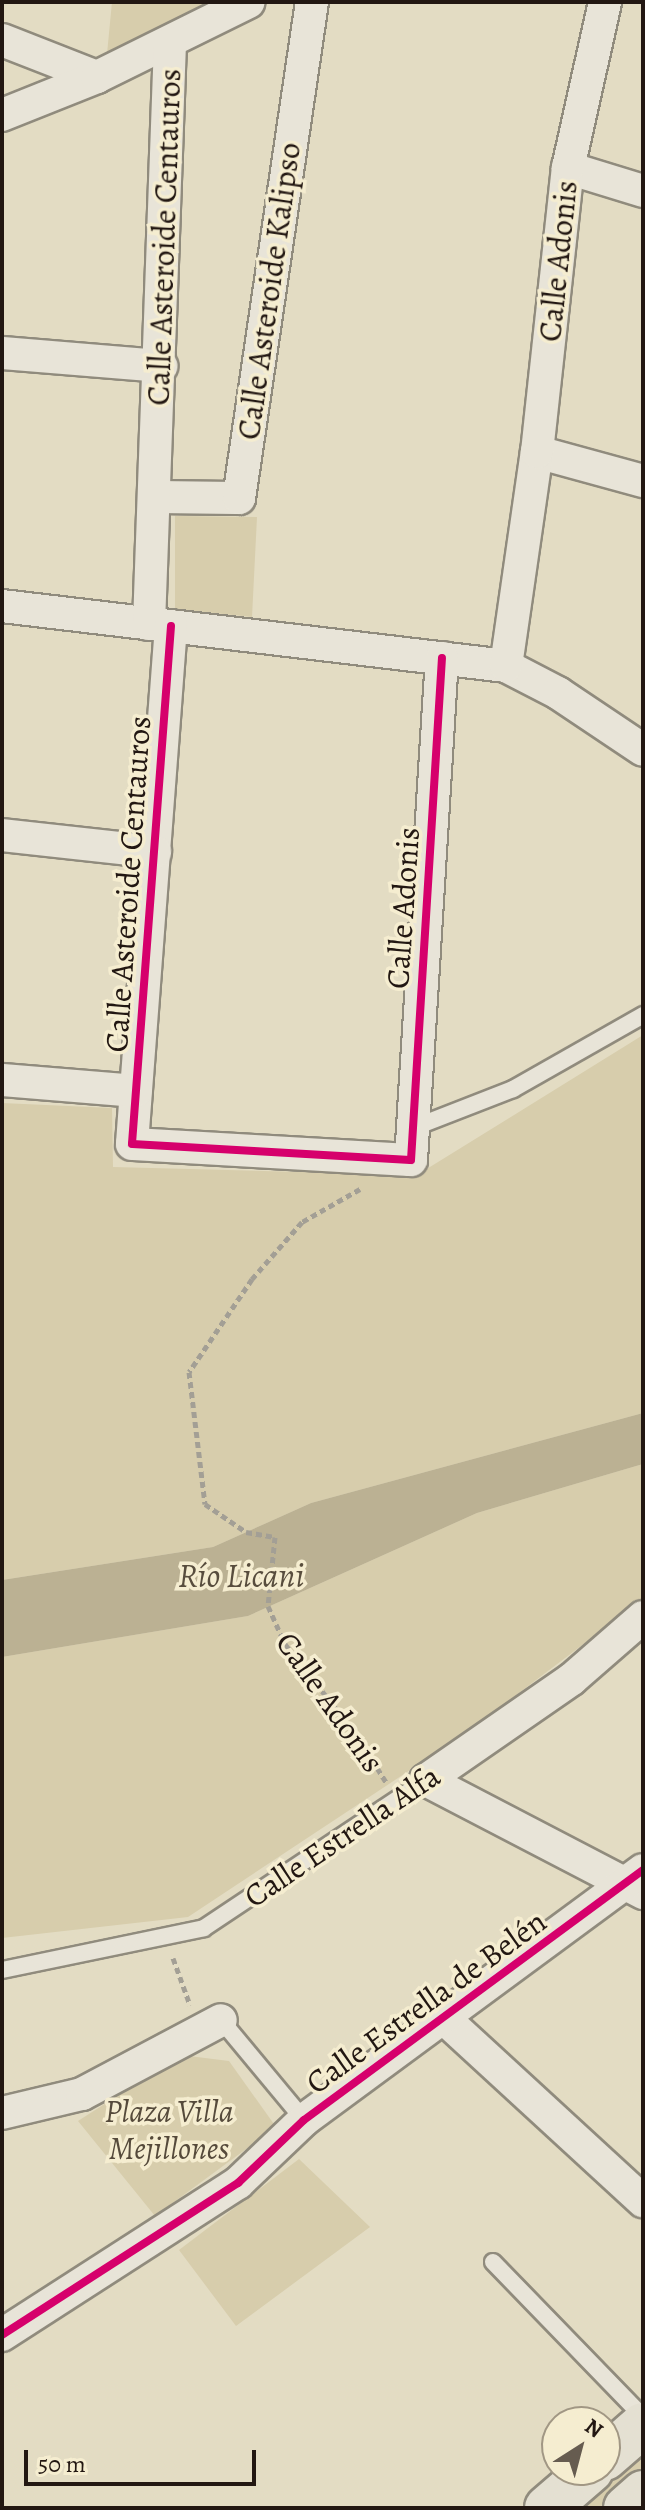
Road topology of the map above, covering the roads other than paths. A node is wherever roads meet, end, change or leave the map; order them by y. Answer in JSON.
{"nodes":[{"id":1,"x":249,"y":2,"type":"edge"},
{"id":2,"x":312,"y":2,"type":"edge"},
{"id":3,"x":605,"y":2,"type":"edge"},
{"id":4,"x":2,"y":40,"type":"edge"},
{"id":5,"x":170,"y":43,"type":"junction"},
{"id":6,"x":97,"y":77,"type":"junction"},
{"id":7,"x":2,"y":115,"type":"edge"},
{"id":8,"x":568,"y":168,"type":"junction"},
{"id":9,"x":643,"y":191,"type":"edge"},
{"id":10,"x":2,"y":353,"type":"edge"},
{"id":11,"x":161,"y":366,"type":"junction"},
{"id":12,"x":537,"y":452,"type":"junction"},
{"id":13,"x":643,"y":481,"type":"edge"},
{"id":14,"x":155,"y":497,"type":"junction"},
{"id":15,"x":2,"y":606,"type":"edge"},
{"id":16,"x":160,"y":625,"type":"junction"},
{"id":17,"x":442,"y":658,"type":"junction"},
{"id":18,"x":506,"y":666,"type":"junction"},
{"id":19,"x":643,"y":750,"type":"edge"},
{"id":20,"x":2,"y":835,"type":"edge"},
{"id":21,"x":155,"y":852,"type":"junction"},
{"id":22,"x":643,"y":1015,"type":"edge"},
{"id":23,"x":2,"y":1080,"type":"edge"},
{"id":24,"x":136,"y":1091,"type":"junction"},
{"id":25,"x":413,"y":1128,"type":"junction"},
{"id":26,"x":411,"y":1160,"type":"joint"},
{"id":27,"x":643,"y":1617,"type":"edge"},
{"id":28,"x":426,"y":1780,"type":"junction"},
{"id":29,"x":637,"y":1883,"type":"edge"},
{"id":30,"x":2,"y":1970,"type":"edge"},
{"id":31,"x":446,"y":2020,"type":"junction"},
{"id":32,"x":211,"y":2026,"type":"joint"},
{"id":33,"x":2,"y":2113,"type":"edge"},
{"id":34,"x":304,"y":2120,"type":"junction"},
{"id":35,"x":643,"y":2201,"type":"edge"},
{"id":36,"x":493,"y":2262,"type":"dead end"},
{"id":37,"x":2,"y":2335,"type":"edge"},
{"id":38,"x":643,"y":2417,"type":"edge"},
{"id":39,"x":643,"y":2425,"type":"edge"},
{"id":40,"x":621,"y":2444,"type":"edge"},
{"id":41,"x":572,"y":2486,"type":"edge"},
{"id":42,"x":643,"y":2493,"type":"edge"},
{"id":43,"x":547,"y":2508,"type":"edge"},
{"id":44,"x":626,"y":2508,"type":"edge"}],
"edges":[{"from":1,"to":5,"type":"street"},
{"from":2,"to":14,"type":"street","name":"Calle Asteroide Kalipso"},
{"from":3,"to":8,"type":"street","name":"Calle Adonis"},
{"from":4,"to":6,"type":"street"},
{"from":5,"to":6,"type":"street"},
{"from":5,"to":11,"type":"street","name":"Calle Asteroide Centauros"},
{"from":6,"to":7,"type":"street"},
{"from":8,"to":9,"type":"street"},
{"from":8,"to":12,"type":"street","name":"Calle Adonis"},
{"from":10,"to":11,"type":"street"},
{"from":11,"to":14,"type":"street","name":"Calle Asteroide Centauros"},
{"from":12,"to":13,"type":"street"},
{"from":12,"to":18,"type":"street","name":"Calle Adonis"},
{"from":14,"to":16,"type":"street","name":"Calle Asteroide Centauros"},
{"from":15,"to":16,"type":"street"},
{"from":16,"to":17,"type":"street"},
{"from":16,"to":21,"type":"street","name":"Calle Asteroide Centauros"},
{"from":17,"to":18,"type":"street"},
{"from":17,"to":25,"type":"street","name":"Calle Adonis"},
{"from":18,"to":19,"type":"street"},
{"from":20,"to":21,"type":"street"},
{"from":21,"to":24,"type":"street","name":"Calle Asteroide Centauros"},
{"from":22,"to":25,"type":"lane"},
{"from":23,"to":24,"type":"street"},
{"from":24,"to":26,"type":"street","name":"Calle Asteroide Centauros"},
{"from":25,"to":26,"type":"street","name":"Calle Adonis"},
{"from":27,"to":28,"type":"street","name":"Calle Estrella Alfa"},
{"from":28,"to":29,"type":"street"},
{"from":28,"to":30,"type":"lane","name":"Calle Estrella Alfa"},
{"from":29,"to":31,"type":"street","name":"Calle Estrella de Belén"},
{"from":31,"to":34,"type":"street","name":"Calle Estrella de Belén"},
{"from":31,"to":35,"type":"street"},
{"from":32,"to":33,"type":"street"},
{"from":32,"to":34,"type":"lane"},
{"from":34,"to":37,"type":"street","name":"Calle Estrella de Belén"},
{"from":36,"to":38,"type":"lane"},
{"from":39,"to":40,"type":"main road"},
{"from":41,"to":43,"type":"main road"},
{"from":42,"to":44,"type":"main road"}]}
